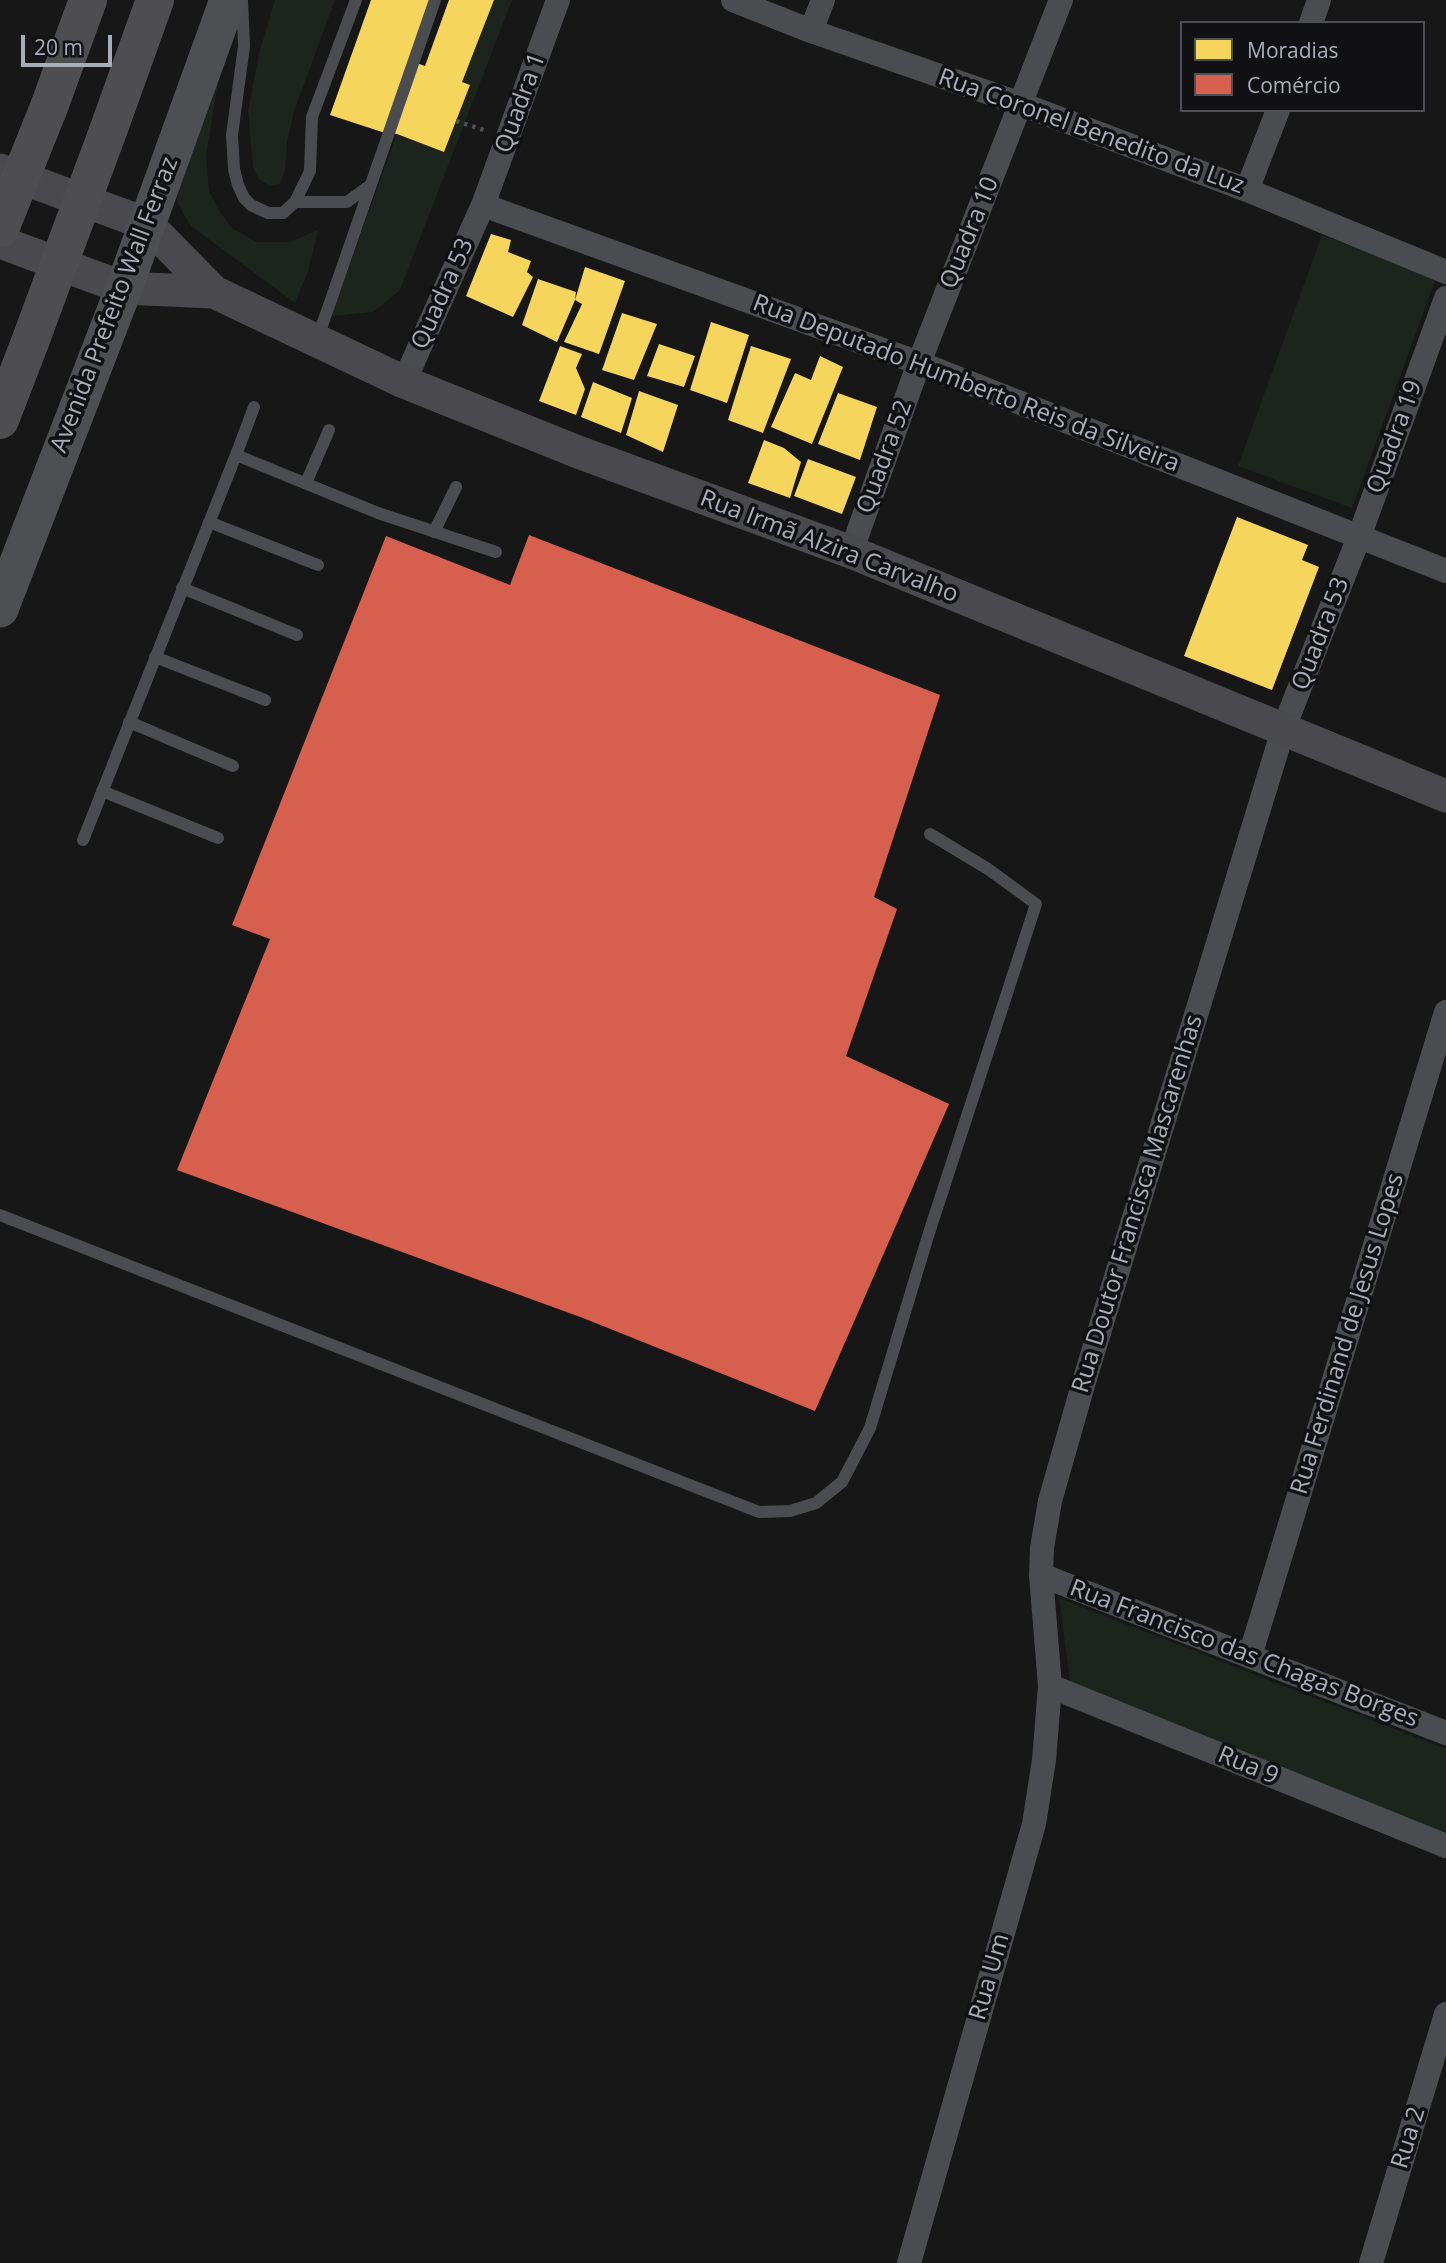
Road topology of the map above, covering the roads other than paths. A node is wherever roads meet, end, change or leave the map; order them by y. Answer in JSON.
{"nodes":[{"id":1,"x":88,"y":0,"type":"edge"},
{"id":2,"x":155,"y":0,"type":"edge"},
{"id":3,"x":228,"y":0,"type":"edge"},
{"id":4,"x":242,"y":0,"type":"edge"},
{"id":5,"x":356,"y":0,"type":"edge"},
{"id":6,"x":435,"y":0,"type":"edge"},
{"id":7,"x":558,"y":0,"type":"edge"},
{"id":8,"x":733,"y":0,"type":"edge"},
{"id":9,"x":823,"y":0,"type":"edge"},
{"id":10,"x":1061,"y":0,"type":"edge"},
{"id":11,"x":1320,"y":0,"type":"edge"},
{"id":12,"x":1312,"y":21,"type":"edge"},
{"id":13,"x":811,"y":31,"type":"junction"},
{"id":14,"x":1021,"y":104,"type":"junction"},
{"id":15,"x":1277,"y":112,"type":"edge"},
{"id":16,"x":0,"y":170,"type":"edge"},
{"id":17,"x":370,"y":186,"type":"junction"},
{"id":18,"x":1247,"y":190,"type":"junction"},
{"id":19,"x":295,"y":202,"type":"junction"},
{"id":20,"x":483,"y":205,"type":"junction"},
{"id":21,"x":147,"y":224,"type":"junction"},
{"id":22,"x":0,"y":229,"type":"edge"},
{"id":23,"x":0,"y":242,"type":"edge"},
{"id":24,"x":1446,"y":272,"type":"edge"},
{"id":25,"x":124,"y":288,"type":"junction"},
{"id":26,"x":214,"y":292,"type":"junction"},
{"id":27,"x":1446,"y":298,"type":"edge"},
{"id":28,"x":316,"y":342,"type":"junction"},
{"id":29,"x":919,"y":363,"type":"junction"},
{"id":30,"x":404,"y":382,"type":"junction"},
{"id":31,"x":254,"y":407,"type":"dead end"},
{"id":32,"x":0,"y":420,"type":"edge"},
{"id":33,"x":329,"y":430,"type":"dead end"},
{"id":34,"x":236,"y":455,"type":"junction"},
{"id":35,"x":306,"y":483,"type":"junction"},
{"id":36,"x":456,"y":487,"type":"dead end"},
{"id":37,"x":209,"y":522,"type":"junction"},
{"id":38,"x":434,"y":532,"type":"junction"},
{"id":39,"x":1359,"y":537,"type":"junction"},
{"id":40,"x":496,"y":552,"type":"dead end"},
{"id":41,"x":851,"y":552,"type":"junction"},
{"id":42,"x":318,"y":565,"type":"dead end"},
{"id":43,"x":1446,"y":571,"type":"edge"},
{"id":44,"x":183,"y":588,"type":"junction"},
{"id":45,"x":0,"y":609,"type":"edge"},
{"id":46,"x":297,"y":635,"type":"dead end"},
{"id":47,"x":155,"y":657,"type":"junction"},
{"id":48,"x":265,"y":700,"type":"dead end"},
{"id":49,"x":130,"y":722,"type":"junction"},
{"id":50,"x":1283,"y":730,"type":"junction"},
{"id":51,"x":233,"y":766,"type":"dead end"},
{"id":52,"x":102,"y":791,"type":"junction"},
{"id":53,"x":1446,"y":796,"type":"edge"},
{"id":54,"x":930,"y":834,"type":"dead end"},
{"id":55,"x":218,"y":838,"type":"dead end"},
{"id":56,"x":83,"y":841,"type":"dead end"},
{"id":57,"x":1446,"y":1012,"type":"edge"},
{"id":58,"x":0,"y":1215,"type":"edge"},
{"id":59,"x":1041,"y":1575,"type":"junction"},
{"id":60,"x":1250,"y":1657,"type":"junction"},
{"id":61,"x":1050,"y":1686,"type":"junction"},
{"id":62,"x":1446,"y":1733,"type":"edge"},
{"id":63,"x":1446,"y":1846,"type":"edge"},
{"id":64,"x":1446,"y":2014,"type":"edge"},
{"id":65,"x":909,"y":2263,"type":"edge"},
{"id":66,"x":1371,"y":2263,"type":"edge"}],
"edges":[{"from":1,"to":22,"type":"highway","bridge":true},
{"from":2,"to":32,"type":"highway","bridge":true},
{"from":3,"to":21,"type":"main road","name":"Avenida Prefeito Wall Ferraz"},
{"from":4,"to":19,"type":"lane"},
{"from":5,"to":19,"type":"lane"},
{"from":6,"to":17,"type":"lane"},
{"from":7,"to":20,"type":"street","name":"Quadra 1"},
{"from":8,"to":13,"type":"street","name":"Rua Coronel Benedito da Luz"},
{"from":9,"to":13,"type":"street"},
{"from":10,"to":14,"type":"street","name":"Quadra 10"},
{"from":11,"to":12,"type":"street"},
{"from":13,"to":14,"type":"street","name":"Rua Coronel Benedito da Luz"},
{"from":14,"to":18,"type":"street","name":"Rua Coronel Benedito da Luz"},
{"from":14,"to":29,"type":"street","name":"Quadra 10"},
{"from":15,"to":18,"type":"street"},
{"from":16,"to":21,"type":"street","name":"Rua Irmã Alzira Carvalho"},
{"from":17,"to":19,"type":"lane"},
{"from":17,"to":28,"type":"lane"},
{"from":18,"to":24,"type":"street","name":"Rua Coronel Benedito da Luz"},
{"from":20,"to":29,"type":"street","name":"Rua Deputado Humberto Reis da Silveira"},
{"from":20,"to":30,"type":"street","name":"Quadra 53"},
{"from":21,"to":25,"type":"main road","name":"Avenida Prefeito Wall Ferraz"},
{"from":21,"to":26,"type":"street","name":"Rua Irmã Alzira Carvalho"},
{"from":23,"to":25,"type":"street","name":"Rua Irmã Alzira Carvalho"},
{"from":25,"to":26,"type":"street","name":"Rua Irmã Alzira Carvalho"},
{"from":25,"to":45,"type":"main road","name":"Avenida Prefeito Wall Ferraz"},
{"from":26,"to":28,"type":"street","name":"Rua Irmã Alzira Carvalho"},
{"from":27,"to":39,"type":"street","name":"Quadra 19"},
{"from":28,"to":30,"type":"street","name":"Rua Irmã Alzira Carvalho"},
{"from":29,"to":39,"type":"street","name":"Rua Deputado Humberto Reis da Silveira"},
{"from":29,"to":41,"type":"street","name":"Quadra 52"},
{"from":30,"to":41,"type":"street","name":"Rua Irmã Alzira Carvalho"},
{"from":31,"to":34,"type":"lane"},
{"from":33,"to":35,"type":"lane"},
{"from":34,"to":35,"type":"lane"},
{"from":34,"to":37,"type":"lane"},
{"from":35,"to":38,"type":"lane"},
{"from":36,"to":38,"type":"lane"},
{"from":37,"to":42,"type":"lane"},
{"from":37,"to":44,"type":"lane"},
{"from":38,"to":40,"type":"lane"},
{"from":39,"to":43,"type":"street","name":"Rua Deputado Humberto Reis da Silveira"},
{"from":39,"to":50,"type":"street","name":"Quadra 53"},
{"from":41,"to":50,"type":"street","name":"Rua Irmã Alzira Carvalho"},
{"from":44,"to":46,"type":"lane"},
{"from":44,"to":47,"type":"lane"},
{"from":47,"to":48,"type":"lane"},
{"from":47,"to":49,"type":"lane"},
{"from":49,"to":51,"type":"lane"},
{"from":49,"to":52,"type":"lane"},
{"from":50,"to":53,"type":"street","name":"Rua Irmã Alzira Carvalho"},
{"from":50,"to":59,"type":"street","name":"Rua Doutor Francisca Mascarenhas"},
{"from":52,"to":55,"type":"lane"},
{"from":52,"to":56,"type":"lane"},
{"from":54,"to":58,"type":"lane"},
{"from":57,"to":60,"type":"street","name":"Rua Ferdinand de Jesus Lopes"},
{"from":59,"to":60,"type":"street","name":"Rua Francisco das Chagas Borges"},
{"from":59,"to":61,"type":"street","name":"Rua Doutor Francisca Mascarenhas"},
{"from":60,"to":62,"type":"street","name":"Rua Francisco das Chagas Borges"},
{"from":61,"to":63,"type":"street","name":"Rua 9"},
{"from":61,"to":65,"type":"street","name":"Rua Um"},
{"from":64,"to":66,"type":"street","name":"Rua 2"}]}
